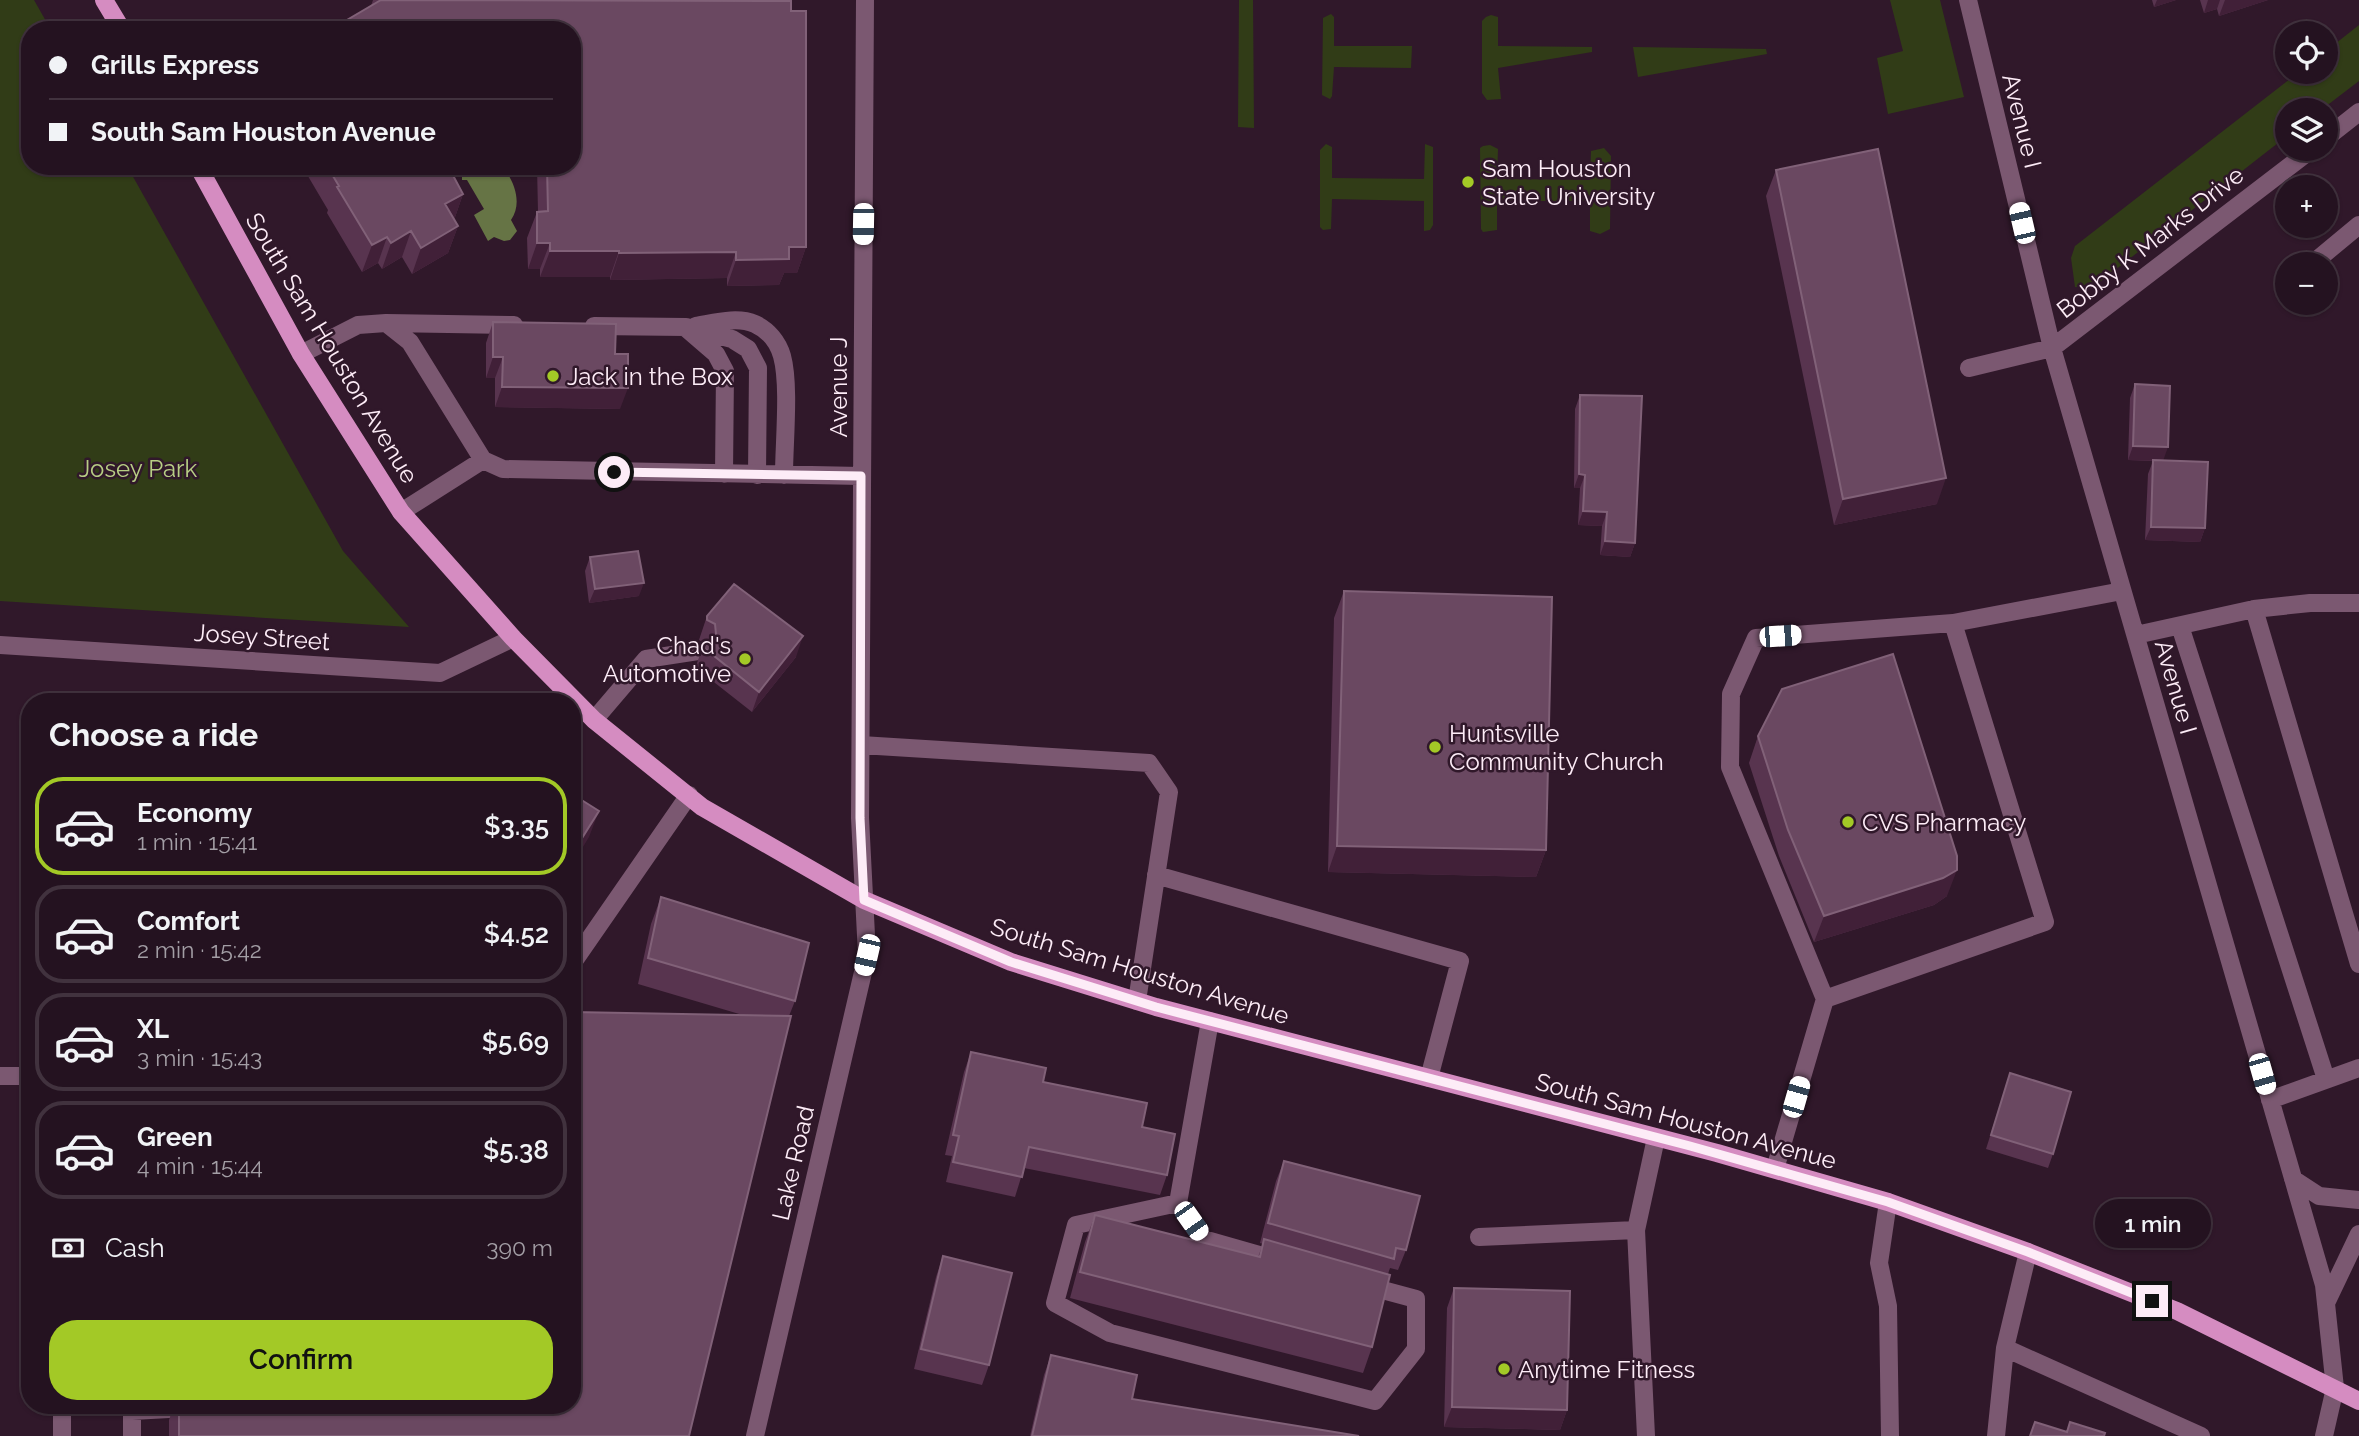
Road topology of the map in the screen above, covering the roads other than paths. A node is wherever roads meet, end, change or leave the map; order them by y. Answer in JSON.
{"nodes":[{"id":1,"x":104,"y":0,"type":"edge"},
{"id":2,"x":865,"y":0,"type":"edge"},
{"id":3,"x":1968,"y":0,"type":"edge"},
{"id":4,"x":116,"y":21,"type":"edge"},
{"id":5,"x":2359,"y":113,"type":"edge"},
{"id":6,"x":2338,"y":129,"type":"edge"},
{"id":7,"x":2296,"y":161,"type":"edge"},
{"id":8,"x":203,"y":175,"type":"edge"},
{"id":9,"x":2359,"y":225,"type":"edge"},
{"id":10,"x":2326,"y":252,"type":"edge"},
{"id":11,"x":386,"y":323,"type":"junction"},
{"id":12,"x":536,"y":325,"type":"edge"},
{"id":13,"x":577,"y":326,"type":"edge"},
{"id":14,"x":685,"y":327,"type":"junction"},
{"id":15,"x":2052,"y":348,"type":"junction"},
{"id":16,"x":301,"y":354,"type":"junction"},
{"id":17,"x":1969,"y":368,"type":"dead end"},
{"id":18,"x":482,"y":460,"type":"junction"},
{"id":19,"x":724,"y":474,"type":"junction"},
{"id":20,"x":757,"y":475,"type":"junction"},
{"id":21,"x":784,"y":475,"type":"junction"},
{"id":22,"x":861,"y":476,"type":"junction"},
{"id":23,"x":401,"y":512,"type":"junction"},
{"id":24,"x":2122,"y":591,"type":"junction"},
{"id":25,"x":2359,"y":603,"type":"edge"},
{"id":26,"x":2254,"y":608,"type":"junction"},
{"id":27,"x":1953,"y":623,"type":"junction"},
{"id":28,"x":2180,"y":626,"type":"junction"},
{"id":29,"x":2136,"y":635,"type":"junction"},
{"id":30,"x":513,"y":638,"type":"junction"},
{"id":31,"x":0,"y":645,"type":"edge"},
{"id":32,"x":698,"y":652,"type":"dead end"},
{"id":33,"x":567,"y":693,"type":"edge"},
{"id":34,"x":581,"y":707,"type":"edge"},
{"id":35,"x":594,"y":720,"type":"junction"},
{"id":36,"x":861,"y":746,"type":"junction"},
{"id":37,"x":688,"y":795,"type":"junction"},
{"id":38,"x":1156,"y":876,"type":"junction"},
{"id":39,"x":864,"y":900,"type":"junction"},
{"id":40,"x":581,"y":951,"type":"edge"},
{"id":41,"x":2359,"y":964,"type":"edge"},
{"id":42,"x":1825,"y":999,"type":"junction"},
{"id":43,"x":1137,"y":1001,"type":"junction"},
{"id":44,"x":1210,"y":1021,"type":"junction"},
{"id":45,"x":2359,"y":1068,"type":"edge"},
{"id":46,"x":0,"y":1076,"type":"edge"},
{"id":47,"x":21,"y":1076,"type":"edge"},
{"id":48,"x":1429,"y":1078,"type":"junction"},
{"id":49,"x":2326,"y":1079,"type":"junction"},
{"id":50,"x":2270,"y":1100,"type":"junction"},
{"id":51,"x":1656,"y":1138,"type":"junction"},
{"id":52,"x":1775,"y":1169,"type":"junction"},
{"id":53,"x":2293,"y":1179,"type":"junction"},
{"id":54,"x":2359,"y":1200,"type":"edge"},
{"id":55,"x":1888,"y":1202,"type":"junction"},
{"id":56,"x":1178,"y":1203,"type":"junction"},
{"id":57,"x":1636,"y":1230,"type":"junction"},
{"id":58,"x":2359,"y":1234,"type":"edge"},
{"id":59,"x":1479,"y":1237,"type":"dead end"},
{"id":60,"x":2028,"y":1252,"type":"junction"},
{"id":61,"x":1296,"y":1265,"type":"edge"},
{"id":62,"x":1349,"y":1280,"type":"edge"},
{"id":63,"x":2326,"y":1304,"type":"junction"},
{"id":64,"x":2005,"y":1348,"type":"junction"},
{"id":65,"x":2335,"y":1388,"type":"junction"},
{"id":66,"x":2359,"y":1401,"type":"edge"},
{"id":67,"x":62,"y":1414,"type":"edge"},
{"id":68,"x":132,"y":1414,"type":"edge"},
{"id":69,"x":62,"y":1436,"type":"edge"},
{"id":70,"x":132,"y":1436,"type":"edge"},
{"id":71,"x":755,"y":1436,"type":"edge"},
{"id":72,"x":1646,"y":1436,"type":"edge"},
{"id":73,"x":1890,"y":1436,"type":"edge"},
{"id":74,"x":1996,"y":1436,"type":"edge"},
{"id":75,"x":2202,"y":1436,"type":"edge"},
{"id":76,"x":2324,"y":1436,"type":"edge"}],
"edges":[{"from":1,"to":4,"type":"main road"},
{"from":2,"to":22,"type":"street","name":"Avenue J"},
{"from":3,"to":15,"type":"street","name":"Avenue I"},
{"from":5,"to":6,"type":"street"},
{"from":7,"to":15,"type":"street","name":"Bobby K Marks Drive"},
{"from":8,"to":16,"type":"main road","name":"South Sam Houston Avenue"},
{"from":9,"to":10,"type":"street"},
{"from":11,"to":12,"type":"street"},
{"from":11,"to":16,"type":"street"},
{"from":11,"to":18,"type":"street"},
{"from":13,"to":14,"type":"street"},
{"from":14,"to":19,"type":"street"},
{"from":14,"to":20,"type":"street"},
{"from":14,"to":21,"type":"street"},
{"from":15,"to":17,"type":"street"},
{"from":15,"to":24,"type":"street","name":"Avenue I"},
{"from":16,"to":23,"type":"main road","name":"South Sam Houston Avenue"},
{"from":18,"to":19,"type":"street"},
{"from":18,"to":23,"type":"street"},
{"from":19,"to":20,"type":"street"},
{"from":20,"to":21,"type":"street"},
{"from":21,"to":22,"type":"street"},
{"from":22,"to":36,"type":"street","name":"Avenue J"},
{"from":23,"to":30,"type":"main road","name":"South Sam Houston Avenue"},
{"from":24,"to":27,"type":"street"},
{"from":24,"to":29,"type":"street","name":"Avenue I"},
{"from":25,"to":26,"type":"street"},
{"from":26,"to":28,"type":"street"},
{"from":26,"to":41,"type":"street"},
{"from":27,"to":42,"type":"street"},
{"from":27,"to":42,"type":"street"},
{"from":28,"to":29,"type":"street"},
{"from":28,"to":49,"type":"street"},
{"from":29,"to":50,"type":"street","name":"Avenue I"},
{"from":30,"to":31,"type":"street","name":"Josey Street"},
{"from":30,"to":33,"type":"main road","name":"South Sam Houston Avenue"},
{"from":32,"to":35,"type":"street"},
{"from":34,"to":35,"type":"main road","name":"South Sam Houston Avenue"},
{"from":35,"to":37,"type":"main road","name":"South Sam Houston Avenue"},
{"from":36,"to":38,"type":"street"},
{"from":36,"to":39,"type":"street","name":"Avenue J"},
{"from":37,"to":39,"type":"main road","name":"South Sam Houston Avenue"},
{"from":37,"to":40,"type":"street"},
{"from":38,"to":43,"type":"street"},
{"from":38,"to":48,"type":"street"},
{"from":39,"to":43,"type":"main road","name":"South Sam Houston Avenue"},
{"from":39,"to":71,"type":"street","name":"Lake Road"},
{"from":42,"to":52,"type":"street"},
{"from":43,"to":44,"type":"main road","name":"South Sam Houston Avenue"},
{"from":44,"to":48,"type":"main road","name":"South Sam Houston Avenue"},
{"from":44,"to":56,"type":"street"},
{"from":45,"to":49,"type":"street"},
{"from":46,"to":47,"type":"street"},
{"from":48,"to":51,"type":"main road","name":"South Sam Houston Avenue"},
{"from":49,"to":50,"type":"street"},
{"from":50,"to":53,"type":"street","name":"Avenue I"},
{"from":51,"to":52,"type":"main road","name":"South Sam Houston Avenue"},
{"from":51,"to":57,"type":"street"},
{"from":52,"to":55,"type":"main road","name":"South Sam Houston Avenue"},
{"from":53,"to":54,"type":"street"},
{"from":53,"to":63,"type":"street","name":"Avenue I"},
{"from":55,"to":60,"type":"main road","name":"South Sam Houston Avenue"},
{"from":55,"to":73,"type":"street"},
{"from":56,"to":61,"type":"street"},
{"from":56,"to":62,"type":"street"},
{"from":57,"to":59,"type":"street"},
{"from":57,"to":72,"type":"street"},
{"from":58,"to":63,"type":"street"},
{"from":60,"to":64,"type":"street"},
{"from":60,"to":65,"type":"main road","name":"South Sam Houston Avenue"},
{"from":63,"to":65,"type":"street","name":"Avenue I"},
{"from":64,"to":74,"type":"street"},
{"from":64,"to":75,"type":"street"},
{"from":65,"to":66,"type":"main road","name":"South Sam Houston Avenue"},
{"from":65,"to":76,"type":"street","name":"Avenue I"},
{"from":67,"to":69,"type":"street"},
{"from":68,"to":70,"type":"street"}]}
